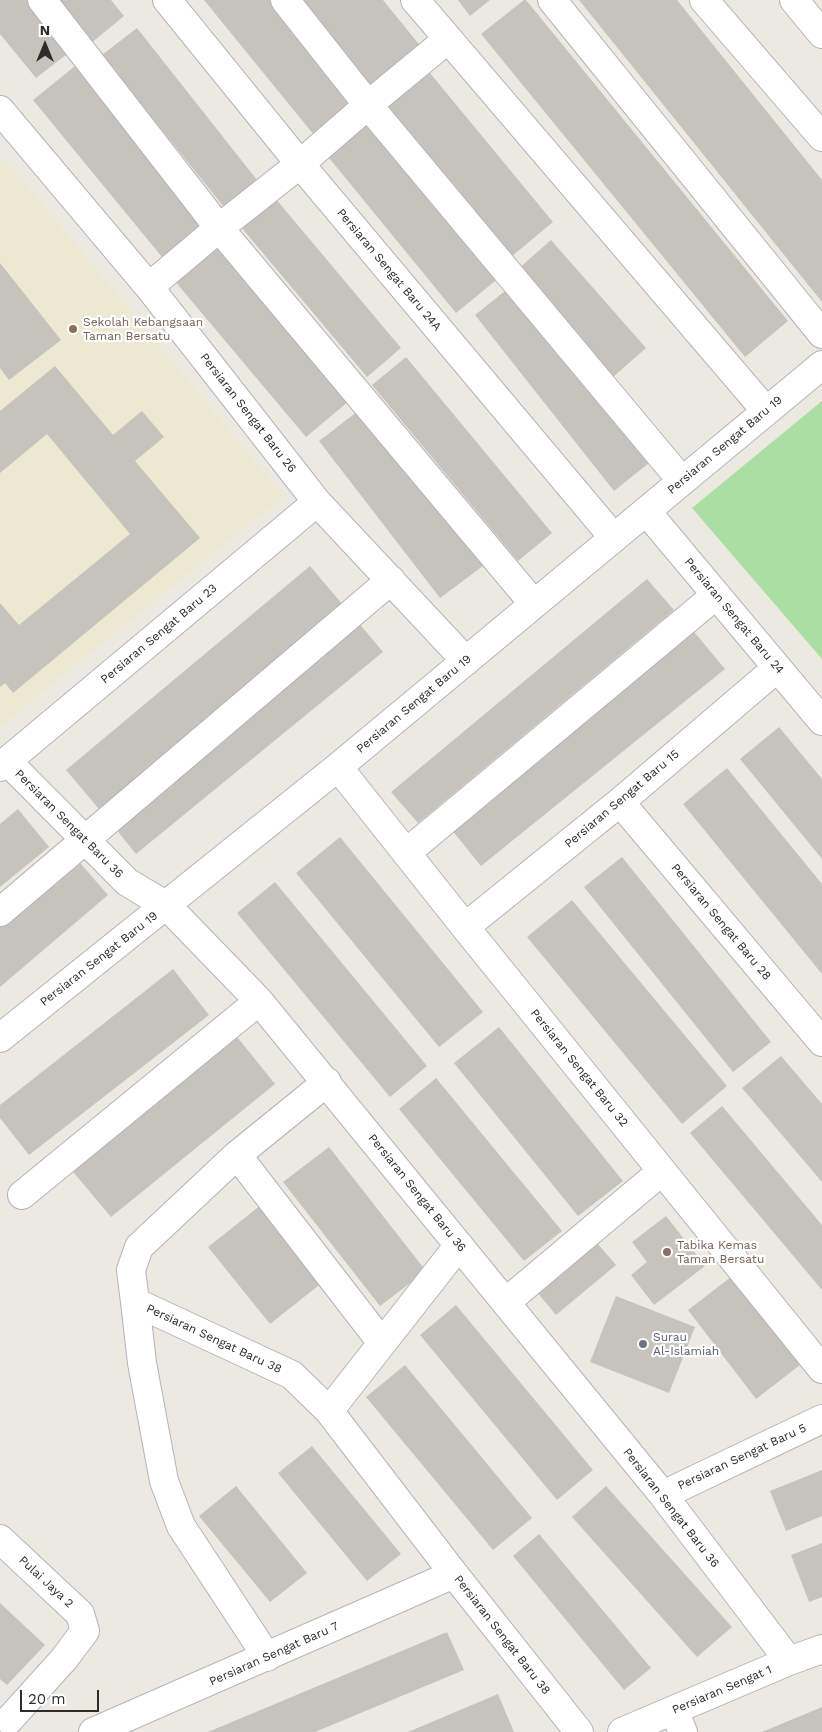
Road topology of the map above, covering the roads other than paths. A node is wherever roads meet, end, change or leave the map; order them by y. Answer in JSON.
{"nodes":[{"id":1,"x":42,"y":0,"type":"edge"},
{"id":2,"x":167,"y":0,"type":"edge"},
{"id":3,"x":284,"y":0,"type":"edge"},
{"id":4,"x":415,"y":0,"type":"edge"},
{"id":5,"x":552,"y":0,"type":"edge"},
{"id":6,"x":704,"y":0,"type":"edge"},
{"id":7,"x":794,"y":0,"type":"edge"},
{"id":8,"x":822,"y":34,"type":"edge"},
{"id":9,"x":448,"y":39,"type":"junction"},
{"id":10,"x":368,"y":104,"type":"junction"},
{"id":11,"x":0,"y":110,"type":"edge"},
{"id":12,"x":822,"y":137,"type":"edge"},
{"id":13,"x":300,"y":164,"type":"junction"},
{"id":14,"x":219,"y":228,"type":"junction"},
{"id":15,"x":149,"y":287,"type":"junction"},
{"id":16,"x":822,"y":334,"type":"edge"},
{"id":17,"x":822,"y":365,"type":"edge"},
{"id":18,"x":766,"y":411,"type":"junction"},
{"id":19,"x":682,"y":481,"type":"junction"},
{"id":20,"x":317,"y":502,"type":"junction"},
{"id":21,"x":646,"y":511,"type":"junction"},
{"id":22,"x":614,"y":538,"type":"junction"},
{"id":23,"x":391,"y":580,"type":"junction"},
{"id":24,"x":716,"y":594,"type":"junction"},
{"id":25,"x":534,"y":604,"type":"junction"},
{"id":26,"x":466,"y":661,"type":"junction"},
{"id":27,"x":777,"y":668,"type":"junction"},
{"id":28,"x":822,"y":721,"type":"edge"},
{"id":29,"x":4,"y":764,"type":"edge"},
{"id":30,"x":338,"y":767,"type":"junction"},
{"id":31,"x":620,"y":802,"type":"junction"},
{"id":32,"x":85,"y":840,"type":"junction"},
{"id":33,"x":406,"y":853,"type":"junction"},
{"id":34,"x":167,"y":906,"type":"junction"},
{"id":35,"x":0,"y":912,"type":"edge"},
{"id":36,"x":465,"y":927,"type":"junction"},
{"id":37,"x":260,"y":1001,"type":"junction"},
{"id":38,"x":0,"y":1038,"type":"edge"},
{"id":39,"x":822,"y":1042,"type":"edge"},
{"id":40,"x":327,"y":1082,"type":"junction"},
{"id":41,"x":238,"y":1155,"type":"junction"},
{"id":42,"x":662,"y":1171,"type":"junction"},
{"id":43,"x":22,"y":1195,"type":"dead end"},
{"id":44,"x":459,"y":1246,"type":"junction"},
{"id":45,"x":135,"y":1302,"type":"junction"},
{"id":46,"x":506,"y":1302,"type":"junction"},
{"id":47,"x":382,"y":1343,"type":"junction"},
{"id":48,"x":822,"y":1368,"type":"edge"},
{"id":49,"x":329,"y":1411,"type":"junction"},
{"id":50,"x":822,"y":1419,"type":"edge"},
{"id":51,"x":663,"y":1495,"type":"junction"},
{"id":52,"x":0,"y":1539,"type":"edge"},
{"id":53,"x":454,"y":1574,"type":"junction"},
{"id":54,"x":822,"y":1649,"type":"edge"},
{"id":55,"x":267,"y":1657,"type":"junction"},
{"id":56,"x":790,"y":1661,"type":"junction"},
{"id":57,"x":679,"y":1721,"type":"edge"},
{"id":58,"x":7,"y":1722,"type":"edge"},
{"id":59,"x":93,"y":1732,"type":"edge"},
{"id":60,"x":579,"y":1732,"type":"edge"},
{"id":61,"x":622,"y":1732,"type":"edge"}],
"edges":[{"from":1,"to":14,"type":"street"},
{"from":2,"to":13,"type":"street","name":"Persiaran Sengat Baru 24A"},
{"from":3,"to":10,"type":"street"},
{"from":4,"to":9,"type":"street"},
{"from":5,"to":16,"type":"street"},
{"from":6,"to":12,"type":"street"},
{"from":7,"to":8,"type":"street"},
{"from":9,"to":10,"type":"street"},
{"from":9,"to":18,"type":"street"},
{"from":10,"to":13,"type":"street"},
{"from":10,"to":19,"type":"street"},
{"from":11,"to":15,"type":"street","name":"Persiaran Sengat Baru 26"},
{"from":13,"to":14,"type":"street"},
{"from":13,"to":22,"type":"street","name":"Persiaran Sengat Baru 24A"},
{"from":14,"to":15,"type":"street"},
{"from":14,"to":25,"type":"street"},
{"from":15,"to":20,"type":"street","name":"Persiaran Sengat Baru 26"},
{"from":17,"to":18,"type":"street","name":"Persiaran Sengat Baru 19"},
{"from":18,"to":19,"type":"street","name":"Persiaran Sengat Baru 19"},
{"from":19,"to":21,"type":"street","name":"Persiaran Sengat Baru 19"},
{"from":20,"to":23,"type":"street","name":"Persiaran Sengat Baru 26"},
{"from":20,"to":29,"type":"street","name":"Persiaran Sengat Baru 23"},
{"from":21,"to":22,"type":"street","name":"Persiaran Sengat Baru 19"},
{"from":21,"to":24,"type":"street","name":"Persiaran Sengat Baru 24"},
{"from":22,"to":25,"type":"street","name":"Persiaran Sengat Baru 19"},
{"from":23,"to":26,"type":"street","name":"Persiaran Sengat Baru 26"},
{"from":23,"to":32,"type":"street"},
{"from":24,"to":27,"type":"street","name":"Persiaran Sengat Baru 24"},
{"from":24,"to":33,"type":"street"},
{"from":25,"to":26,"type":"street","name":"Persiaran Sengat Baru 19"},
{"from":26,"to":30,"type":"street","name":"Persiaran Sengat Baru 19"},
{"from":27,"to":28,"type":"street","name":"Persiaran Sengat Baru 24"},
{"from":27,"to":31,"type":"street","name":"Persiaran Sengat Baru 15"},
{"from":29,"to":32,"type":"street","name":"Persiaran Sengat Baru 36"},
{"from":30,"to":33,"type":"street","name":"Persiaran Sengat Baru 32"},
{"from":30,"to":34,"type":"street","name":"Persiaran Sengat Baru 19"},
{"from":31,"to":36,"type":"street","name":"Persiaran Sengat Baru 15"},
{"from":31,"to":39,"type":"street","name":"Persiaran Sengat Baru 28"},
{"from":32,"to":34,"type":"street","name":"Persiaran Sengat Baru 36"},
{"from":32,"to":35,"type":"street"},
{"from":33,"to":36,"type":"street","name":"Persiaran Sengat Baru 32"},
{"from":34,"to":37,"type":"street","name":"Persiaran Sengat Baru 36"},
{"from":34,"to":38,"type":"street","name":"Persiaran Sengat Baru 19"},
{"from":36,"to":42,"type":"street","name":"Persiaran Sengat Baru 32"},
{"from":37,"to":40,"type":"street","name":"Persiaran Sengat Baru 36"},
{"from":37,"to":43,"type":"street"},
{"from":40,"to":41,"type":"street","name":"Persiaran Sengat Baru 38"},
{"from":40,"to":44,"type":"street","name":"Persiaran Sengat Baru 36"},
{"from":41,"to":45,"type":"street","name":"Persiaran Sengat Baru 38"},
{"from":41,"to":47,"type":"street"},
{"from":42,"to":46,"type":"street"},
{"from":42,"to":48,"type":"street","name":"Persiaran Sengat Baru 32"},
{"from":44,"to":46,"type":"street","name":"Persiaran Sengat Baru 36"},
{"from":44,"to":47,"type":"street"},
{"from":45,"to":49,"type":"street","name":"Persiaran Sengat Baru 38"},
{"from":45,"to":55,"type":"street"},
{"from":46,"to":51,"type":"street","name":"Persiaran Sengat Baru 36"},
{"from":47,"to":49,"type":"street"},
{"from":49,"to":53,"type":"street","name":"Persiaran Sengat Baru 38"},
{"from":50,"to":51,"type":"street","name":"Persiaran Sengat Baru 5"},
{"from":51,"to":56,"type":"street","name":"Persiaran Sengat Baru 36"},
{"from":52,"to":58,"type":"street","name":"Pulai Jaya 2"},
{"from":53,"to":55,"type":"street","name":"Persiaran Sengat Baru 7"},
{"from":53,"to":60,"type":"street","name":"Persiaran Sengat Baru 38"},
{"from":54,"to":56,"type":"street","name":"Persiaran Sengat 1"},
{"from":55,"to":59,"type":"street","name":"Persiaran Sengat Baru 7"},
{"from":56,"to":57,"type":"street","name":"Persiaran Sengat 1"},
{"from":57,"to":61,"type":"street","name":"Persiaran Sengat 1"}]}
